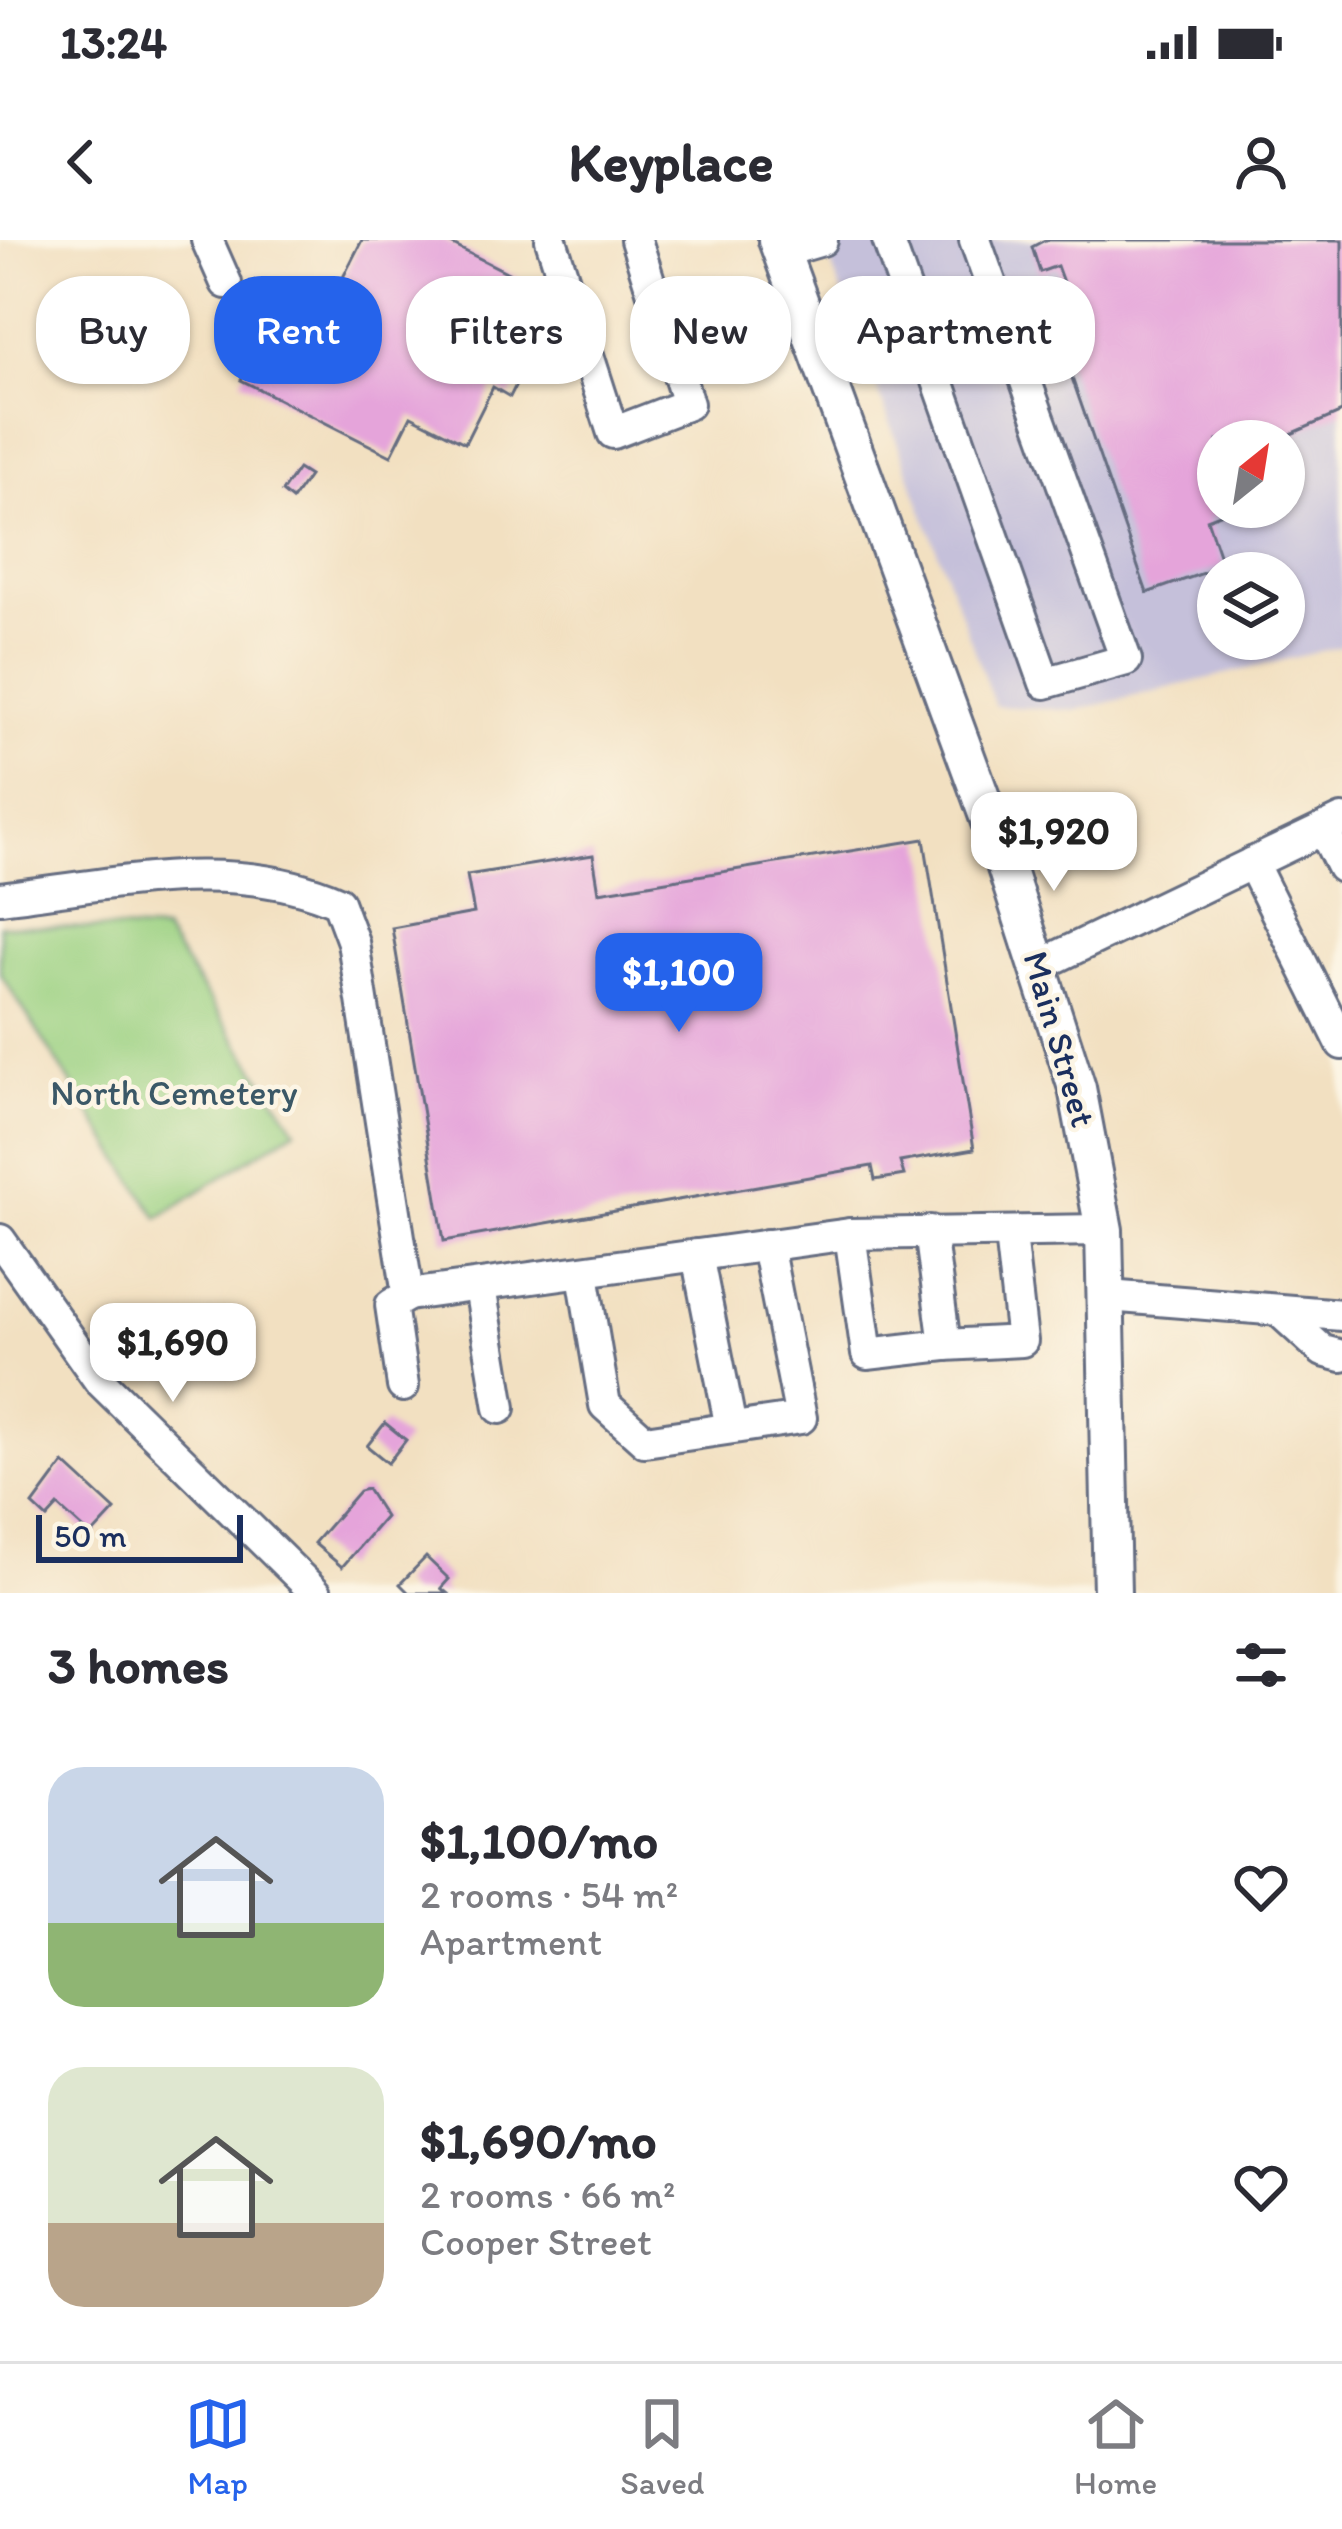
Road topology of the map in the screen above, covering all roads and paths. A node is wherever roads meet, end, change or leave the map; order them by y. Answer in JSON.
{"nodes":[{"id":1,"x":207,"y":240,"type":"edge"},
{"id":2,"x":551,"y":240,"type":"edge"},
{"id":3,"x":636,"y":240,"type":"edge"},
{"id":4,"x":822,"y":240,"type":"edge"},
{"id":5,"x":888,"y":240,"type":"edge"},
{"id":6,"x":975,"y":240,"type":"edge"},
{"id":7,"x":779,"y":246,"type":"edge"},
{"id":8,"x":223,"y":276,"type":"edge"},
{"id":9,"x":1333,"y":825,"type":"edge"},
{"id":10,"x":1252,"y":863,"type":"junction"},
{"id":11,"x":1342,"y":867,"type":"edge"},
{"id":12,"x":0,"y":898,"type":"edge"},
{"id":13,"x":1040,"y":965,"type":"junction"},
{"id":14,"x":1342,"y":1044,"type":"edge"},
{"id":15,"x":1104,"y":1230,"type":"junction"},
{"id":16,"x":930,"y":1232,"type":"junction"},
{"id":17,"x":850,"y":1234,"type":"junction"},
{"id":18,"x":1010,"y":1235,"type":"junction"},
{"id":19,"x":0,"y":1240,"type":"edge"},
{"id":20,"x":767,"y":1245,"type":"junction"},
{"id":21,"x":697,"y":1255,"type":"junction"},
{"id":22,"x":583,"y":1274,"type":"junction"},
{"id":23,"x":480,"y":1287,"type":"junction"},
{"id":24,"x":408,"y":1295,"type":"junction"},
{"id":25,"x":1108,"y":1296,"type":"junction"},
{"id":26,"x":1278,"y":1310,"type":"junction"},
{"id":27,"x":1342,"y":1315,"type":"edge"},
{"id":28,"x":945,"y":1345,"type":"junction"},
{"id":29,"x":1342,"y":1356,"type":"edge"},
{"id":30,"x":403,"y":1386,"type":"dead end"},
{"id":31,"x":500,"y":1408,"type":"dead end"},
{"id":32,"x":731,"y":1428,"type":"junction"},
{"id":33,"x":316,"y":1593,"type":"edge"},
{"id":34,"x":1112,"y":1593,"type":"edge"}],
"edges":[{"from":1,"to":8,"type":"street"},
{"from":2,"to":3,"type":"street"},
{"from":4,"to":7,"type":"street"},
{"from":5,"to":6,"type":"street"},
{"from":7,"to":13,"type":"main road","name":"Main Street"},
{"from":9,"to":10,"type":"street"},
{"from":9,"to":11,"type":"street"},
{"from":10,"to":13,"type":"street"},
{"from":10,"to":14,"type":"street"},
{"from":12,"to":24,"type":"street"},
{"from":13,"to":15,"type":"main road","name":"Main Street"},
{"from":15,"to":18,"type":"street"},
{"from":15,"to":25,"type":"main road","name":"Main Street"},
{"from":16,"to":17,"type":"street"},
{"from":16,"to":18,"type":"street"},
{"from":16,"to":28,"type":"street"},
{"from":17,"to":20,"type":"street"},
{"from":17,"to":28,"type":"street"},
{"from":18,"to":28,"type":"street"},
{"from":19,"to":33,"type":"street"},
{"from":20,"to":21,"type":"street"},
{"from":20,"to":32,"type":"street"},
{"from":21,"to":22,"type":"street"},
{"from":21,"to":32,"type":"street"},
{"from":22,"to":23,"type":"street"},
{"from":22,"to":32,"type":"street"},
{"from":23,"to":24,"type":"street"},
{"from":23,"to":31,"type":"street"},
{"from":24,"to":30,"type":"street"},
{"from":25,"to":26,"type":"street"},
{"from":25,"to":34,"type":"main road","name":"Main Street"},
{"from":26,"to":27,"type":"street"},
{"from":26,"to":29,"type":"street"}]}
